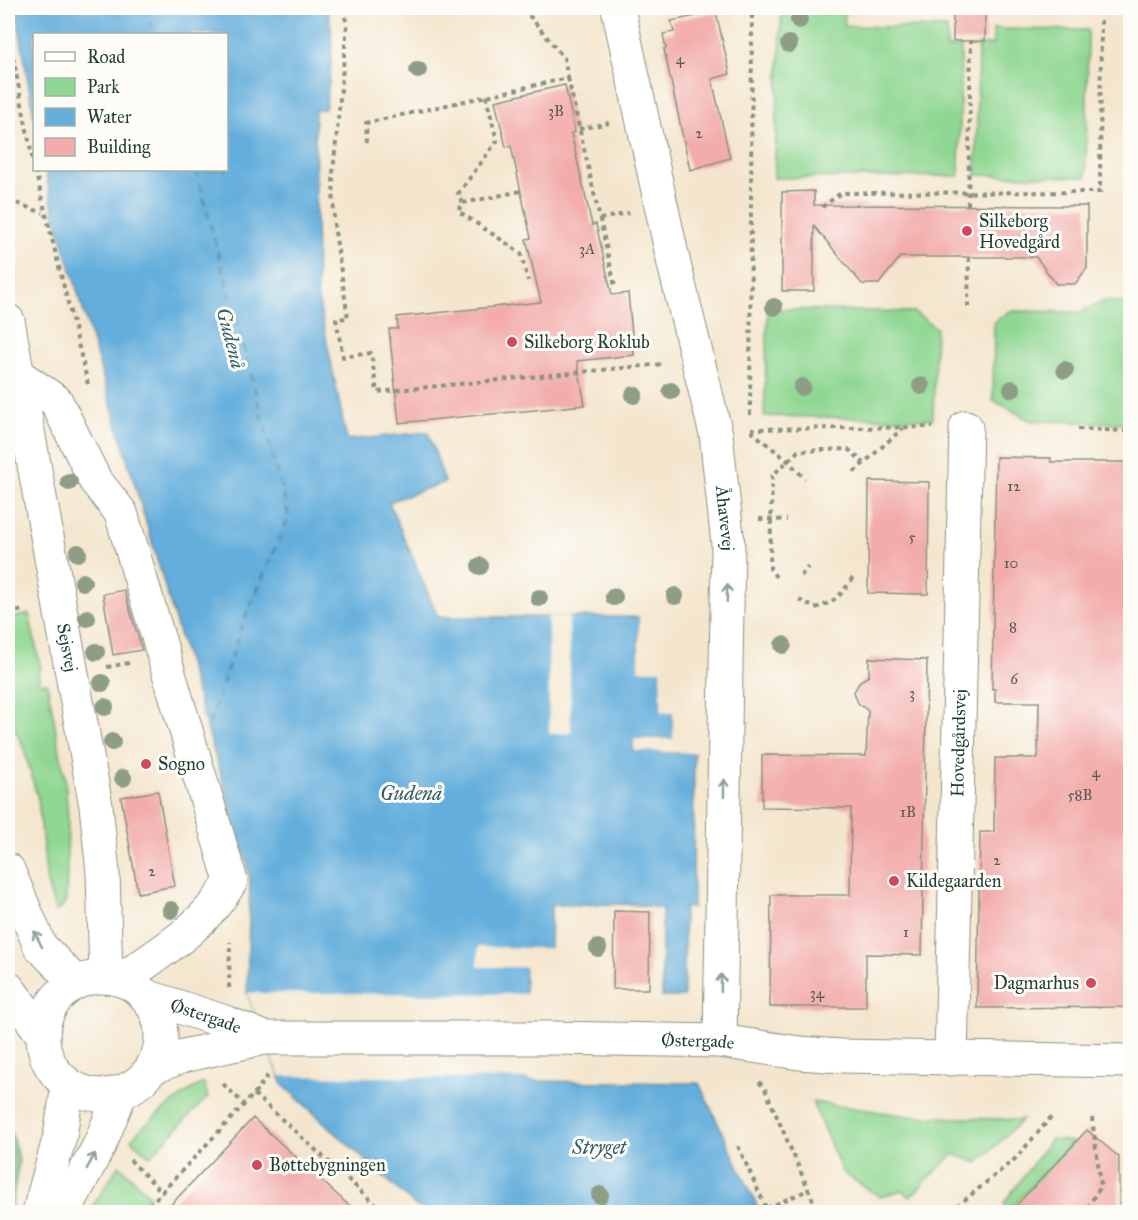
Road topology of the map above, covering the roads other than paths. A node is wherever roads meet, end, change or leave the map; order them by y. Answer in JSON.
{"nodes":[{"id":1,"x":618,"y":8,"type":"edge"},
{"id":2,"x":8,"y":321,"type":"edge"},
{"id":3,"x":18,"y":375,"type":"junction"},
{"id":4,"x":966,"y":427,"type":"road end"},
{"id":5,"x":8,"y":870,"type":"edge"},
{"id":6,"x":112,"y":984,"type":"junction"},
{"id":7,"x":8,"y":988,"type":"edge"},
{"id":8,"x":43,"y":1035,"type":"junction"},
{"id":9,"x":265,"y":1038,"type":"junction"},
{"id":10,"x":720,"y":1041,"type":"junction"},
{"id":11,"x":951,"y":1059,"type":"junction"},
{"id":12,"x":1131,"y":1060,"type":"edge"},
{"id":13,"x":152,"y":1068,"type":"junction"},
{"id":14,"x":68,"y":1084,"type":"junction"},
{"id":15,"x":121,"y":1092,"type":"junction"},
{"id":16,"x":39,"y":1212,"type":"edge"},
{"id":17,"x":64,"y":1212,"type":"edge"}],
"edges":[{"from":10,"to":1,"type":"street","name":"Åhavevej","one_way":true},
{"from":2,"to":3,"type":"street","name":"Sejsvej"},
{"from":3,"to":6,"type":"street","name":"Sejsvej"},
{"from":3,"to":6,"type":"street"},
{"from":4,"to":11,"type":"street","name":"Hovedgårdsvej"},
{"from":6,"to":5,"type":"street","one_way":true},
{"from":6,"to":8,"type":"street"},
{"from":6,"to":9,"type":"street","name":"Østergade"},
{"from":6,"to":13,"type":"street"},
{"from":7,"to":8,"type":"street"},
{"from":8,"to":14,"type":"street"},
{"from":9,"to":10,"type":"street","name":"Østergade"},
{"from":9,"to":13,"type":"street","name":"Østergade"},
{"from":10,"to":11,"type":"street","name":"Østergade"},
{"from":11,"to":12,"type":"street","name":"Østergade"},
{"from":13,"to":15,"type":"street"},
{"from":14,"to":15,"type":"street"},
{"from":14,"to":16,"type":"street"},
{"from":17,"to":15,"type":"street","one_way":true}]}
